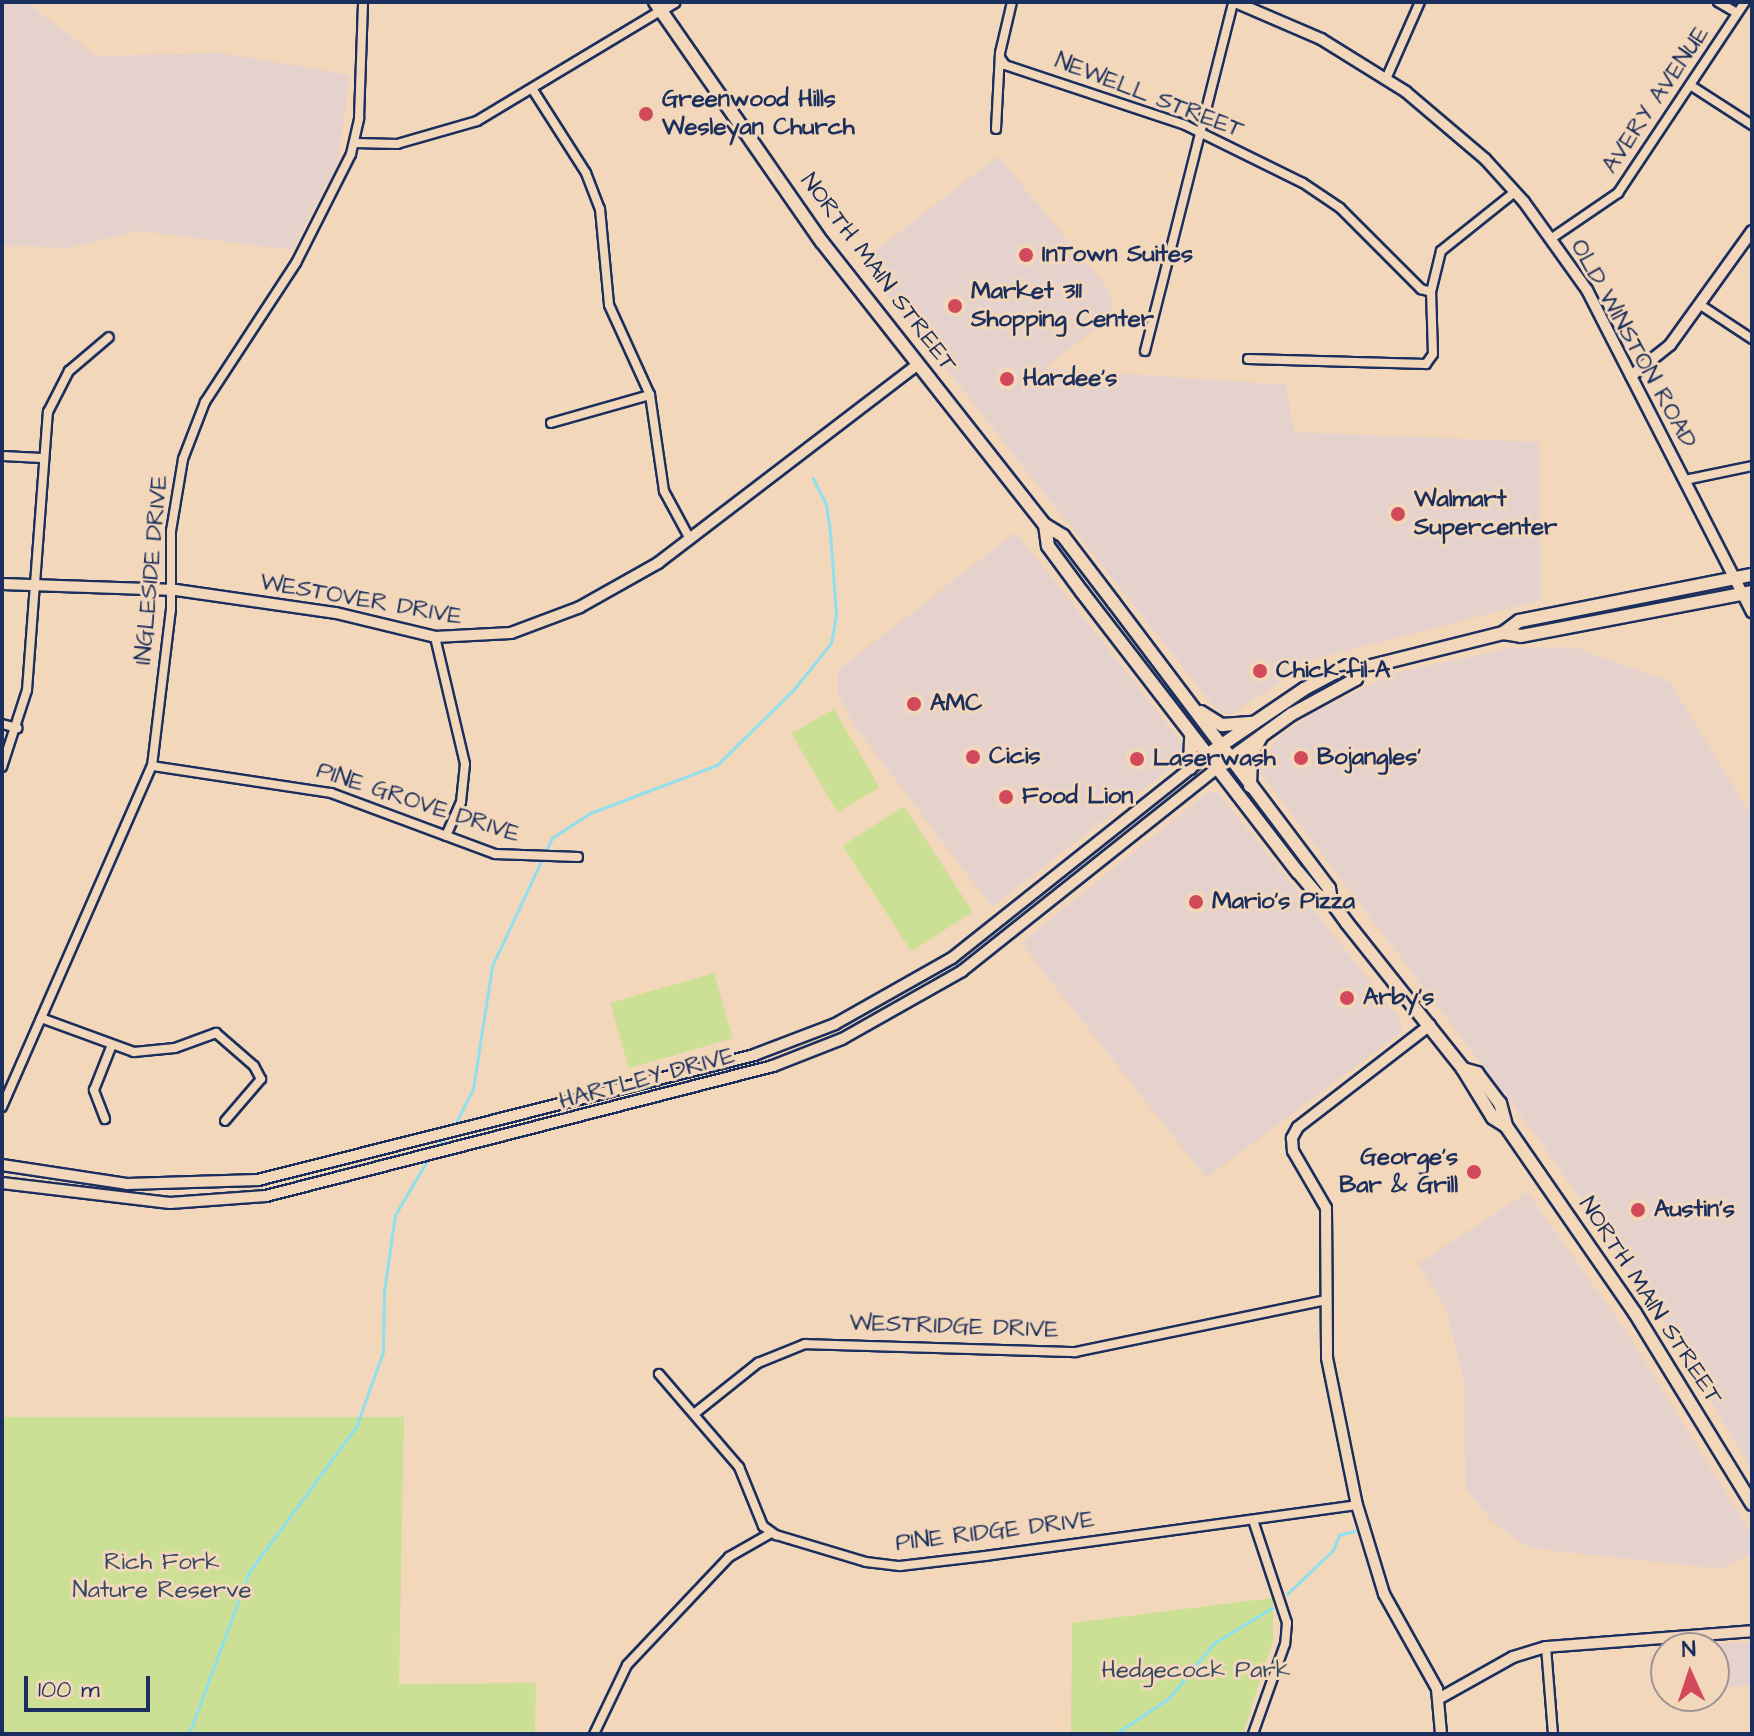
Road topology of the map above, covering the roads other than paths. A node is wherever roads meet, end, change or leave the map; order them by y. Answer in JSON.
{"nodes":[{"id":1,"x":363,"y":2,"type":"edge"},
{"id":2,"x":675,"y":2,"type":"edge"},
{"id":3,"x":1012,"y":2,"type":"edge"},
{"id":4,"x":1234,"y":2,"type":"edge"},
{"id":5,"x":1420,"y":2,"type":"edge"},
{"id":6,"x":1718,"y":2,"type":"edge"},
{"id":7,"x":1745,"y":2,"type":"edge"},
{"id":8,"x":658,"y":6,"type":"edge"},
{"id":9,"x":1737,"y":13,"type":"junction"},
{"id":10,"x":1001,"y":59,"type":"junction"},
{"id":11,"x":1386,"y":79,"type":"junction"},
{"id":12,"x":1690,"y":85,"type":"junction"},
{"id":13,"x":533,"y":90,"type":"junction"},
{"id":14,"x":1752,"y":125,"type":"edge"},
{"id":15,"x":996,"y":129,"type":"dead end"},
{"id":16,"x":1199,"y":132,"type":"junction"},
{"id":17,"x":355,"y":143,"type":"junction"},
{"id":18,"x":1515,"y":192,"type":"junction"},
{"id":19,"x":1752,"y":231,"type":"edge"},
{"id":20,"x":1552,"y":238,"type":"junction"},
{"id":21,"x":1431,"y":292,"type":"junction"},
{"id":22,"x":1702,"y":306,"type":"junction"},
{"id":23,"x":109,"y":337,"type":"dead end"},
{"id":24,"x":1752,"y":339,"type":"edge"},
{"id":25,"x":1145,"y":351,"type":"dead end"},
{"id":26,"x":1248,"y":359,"type":"dead end"},
{"id":27,"x":918,"y":364,"type":"junction"},
{"id":28,"x":1631,"y":376,"type":"junction"},
{"id":29,"x":650,"y":395,"type":"junction"},
{"id":30,"x":551,"y":423,"type":"dead end"},
{"id":31,"x":2,"y":456,"type":"edge"},
{"id":32,"x":42,"y":458,"type":"junction"},
{"id":33,"x":1752,"y":466,"type":"edge"},
{"id":34,"x":1685,"y":480,"type":"junction"},
{"id":35,"x":1045,"y":525,"type":"junction"},
{"id":36,"x":690,"y":539,"type":"junction"},
{"id":37,"x":1752,"y":575,"type":"edge"},
{"id":38,"x":1735,"y":578,"type":"junction"},
{"id":39,"x":2,"y":584,"type":"edge"},
{"id":40,"x":35,"y":585,"type":"junction"},
{"id":41,"x":169,"y":590,"type":"junction"},
{"id":42,"x":1748,"y":593,"type":"edge"},
{"id":43,"x":1752,"y":612,"type":"edge"},
{"id":44,"x":1503,"y":633,"type":"junction"},
{"id":45,"x":435,"y":637,"type":"junction"},
{"id":46,"x":1359,"y":669,"type":"junction"},
{"id":47,"x":1192,"y":705,"type":"junction"},
{"id":48,"x":1253,"y":723,"type":"junction"},
{"id":49,"x":2,"y":724,"type":"edge"},
{"id":50,"x":17,"y":728,"type":"junction"},
{"id":51,"x":1191,"y":735,"type":"junction"},
{"id":52,"x":1261,"y":737,"type":"junction"},
{"id":53,"x":1222,"y":744,"type":"junction"},
{"id":54,"x":1207,"y":755,"type":"junction"},
{"id":55,"x":1231,"y":759,"type":"junction"},
{"id":56,"x":152,"y":766,"type":"junction"},
{"id":57,"x":2,"y":767,"type":"edge"},
{"id":58,"x":1190,"y":768,"type":"junction"},
{"id":59,"x":1217,"y":768,"type":"junction"},
{"id":60,"x":1250,"y":786,"type":"junction"},
{"id":61,"x":446,"y":836,"type":"junction"},
{"id":62,"x":578,"y":857,"type":"dead end"},
{"id":63,"x":1315,"y":870,"type":"junction"},
{"id":64,"x":1298,"y":872,"type":"junction"},
{"id":65,"x":1331,"y":901,"type":"junction"},
{"id":66,"x":41,"y":1018,"type":"junction"},
{"id":67,"x":1430,"y":1025,"type":"junction"},
{"id":68,"x":111,"y":1047,"type":"junction"},
{"id":69,"x":1468,"y":1074,"type":"junction"},
{"id":70,"x":2,"y":1107,"type":"edge"},
{"id":71,"x":1505,"y":1110,"type":"junction"},
{"id":72,"x":1488,"y":1111,"type":"junction"},
{"id":73,"x":105,"y":1119,"type":"dead end"},
{"id":74,"x":225,"y":1121,"type":"dead end"},
{"id":75,"x":1506,"y":1126,"type":"junction"},
{"id":76,"x":2,"y":1165,"type":"edge"},
{"id":77,"x":2,"y":1183,"type":"edge"},
{"id":78,"x":1325,"y":1300,"type":"junction"},
{"id":79,"x":659,"y":1374,"type":"dead end"},
{"id":80,"x":694,"y":1414,"type":"junction"},
{"id":81,"x":1752,"y":1504,"type":"edge"},
{"id":82,"x":1357,"y":1505,"type":"junction"},
{"id":83,"x":1253,"y":1520,"type":"junction"},
{"id":84,"x":771,"y":1533,"type":"junction"},
{"id":85,"x":1752,"y":1631,"type":"edge"},
{"id":86,"x":1546,"y":1647,"type":"junction"},
{"id":87,"x":1440,"y":1698,"type":"junction"},
{"id":88,"x":594,"y":1734,"type":"edge"},
{"id":89,"x":1253,"y":1734,"type":"edge"},
{"id":90,"x":1441,"y":1734,"type":"edge"},
{"id":91,"x":1553,"y":1734,"type":"edge"}],
"edges":[{"from":1,"to":17,"type":"street","name":"INGLESIDE DRIVE"},
{"from":2,"to":8,"type":"street"},
{"from":3,"to":10,"type":"street"},
{"from":4,"to":11,"type":"street","name":"OLD WINSTON ROAD"},
{"from":4,"to":16,"type":"street"},
{"from":5,"to":11,"type":"street"},
{"from":6,"to":9,"type":"street"},
{"from":7,"to":9,"type":"street","name":"AVERY AVENUE"},
{"from":8,"to":13,"type":"street"},
{"from":8,"to":27,"type":"main road","name":"NORTH MAIN STREET"},
{"from":9,"to":12,"type":"street","name":"AVERY AVENUE"},
{"from":10,"to":15,"type":"street"},
{"from":10,"to":16,"type":"street","name":"NEWELL STREET"},
{"from":11,"to":18,"type":"street","name":"OLD WINSTON ROAD"},
{"from":12,"to":14,"type":"street"},
{"from":12,"to":20,"type":"street","name":"AVERY AVENUE"},
{"from":13,"to":17,"type":"street"},
{"from":13,"to":29,"type":"street"},
{"from":16,"to":21,"type":"street","name":"NEWELL STREET"},
{"from":16,"to":25,"type":"street"},
{"from":17,"to":41,"type":"street","name":"INGLESIDE DRIVE"},
{"from":18,"to":20,"type":"street","name":"OLD WINSTON ROAD"},
{"from":18,"to":21,"type":"street"},
{"from":19,"to":22,"type":"street"},
{"from":20,"to":28,"type":"street","name":"OLD WINSTON ROAD"},
{"from":21,"to":26,"type":"street"},
{"from":22,"to":24,"type":"street"},
{"from":22,"to":28,"type":"street"},
{"from":23,"to":32,"type":"street"},
{"from":27,"to":35,"type":"main road","name":"NORTH MAIN STREET"},
{"from":27,"to":36,"type":"street","name":"WESTOVER DRIVE"},
{"from":28,"to":34,"type":"street","name":"OLD WINSTON ROAD"},
{"from":29,"to":30,"type":"street"},
{"from":29,"to":36,"type":"street"},
{"from":31,"to":32,"type":"street"},
{"from":32,"to":40,"type":"street"},
{"from":33,"to":34,"type":"street"},
{"from":34,"to":38,"type":"street","name":"OLD WINSTON ROAD"},
{"from":35,"to":47,"type":"main road","name":"NORTH MAIN STREET"},
{"from":35,"to":51,"type":"main road","name":"NORTH MAIN STREET"},
{"from":36,"to":45,"type":"street","name":"WESTOVER DRIVE"},
{"from":37,"to":38,"type":"main road"},
{"from":38,"to":42,"type":"street","name":"OLD WINSTON ROAD"},
{"from":38,"to":44,"type":"main road"},
{"from":39,"to":40,"type":"street","name":"WESTOVER DRIVE"},
{"from":40,"to":41,"type":"street","name":"WESTOVER DRIVE"},
{"from":40,"to":50,"type":"street"},
{"from":41,"to":45,"type":"street","name":"WESTOVER DRIVE"},
{"from":41,"to":56,"type":"street","name":"INGLESIDE DRIVE"},
{"from":42,"to":43,"type":"street","name":"OLD WINSTON ROAD"},
{"from":42,"to":44,"type":"main road"},
{"from":44,"to":46,"type":"main road"},
{"from":45,"to":61,"type":"street"},
{"from":46,"to":48,"type":"main road"},
{"from":46,"to":52,"type":"main road"},
{"from":47,"to":48,"type":"main road"},
{"from":47,"to":53,"type":"main road","name":"NORTH MAIN STREET"},
{"from":48,"to":53,"type":"main road"},
{"from":49,"to":50,"type":"street"},
{"from":50,"to":57,"type":"street"},
{"from":51,"to":54,"type":"main road","name":"NORTH MAIN STREET"},
{"from":51,"to":58,"type":"main road"},
{"from":52,"to":55,"type":"main road"},
{"from":52,"to":60,"type":"main road"},
{"from":53,"to":54,"type":"main road"},
{"from":53,"to":55,"type":"main road","name":"NORTH MAIN STREET"},
{"from":54,"to":58,"type":"street","name":"HARTLEY DRIVE"},
{"from":54,"to":59,"type":"main road","name":"NORTH MAIN STREET"},
{"from":55,"to":59,"type":"main road"},
{"from":55,"to":60,"type":"main road","name":"NORTH MAIN STREET"},
{"from":56,"to":61,"type":"street","name":"PINE GROVE DRIVE"},
{"from":56,"to":66,"type":"street","name":"INGLESIDE DRIVE"},
{"from":58,"to":76,"type":"street","name":"HARTLEY DRIVE"},
{"from":59,"to":64,"type":"main road","name":"NORTH MAIN STREET"},
{"from":59,"to":77,"type":"street","name":"HARTLEY DRIVE"},
{"from":60,"to":63,"type":"main road","name":"NORTH MAIN STREET"},
{"from":61,"to":62,"type":"street","name":"PINE GROVE DRIVE"},
{"from":63,"to":64,"type":"main road"},
{"from":63,"to":65,"type":"main road","name":"NORTH MAIN STREET"},
{"from":64,"to":65,"type":"main road","name":"NORTH MAIN STREET"},
{"from":65,"to":67,"type":"main road","name":"NORTH MAIN STREET"},
{"from":66,"to":68,"type":"street"},
{"from":66,"to":70,"type":"street","name":"INGLESIDE DRIVE"},
{"from":67,"to":69,"type":"main road","name":"NORTH MAIN STREET"},
{"from":67,"to":78,"type":"street"},
{"from":68,"to":73,"type":"street"},
{"from":68,"to":74,"type":"street"},
{"from":69,"to":71,"type":"main road","name":"NORTH MAIN STREET"},
{"from":69,"to":72,"type":"main road","name":"NORTH MAIN STREET"},
{"from":71,"to":72,"type":"main road"},
{"from":71,"to":75,"type":"main road"},
{"from":72,"to":75,"type":"main road","name":"NORTH MAIN STREET"},
{"from":75,"to":81,"type":"main road","name":"NORTH MAIN STREET"},
{"from":78,"to":80,"type":"street","name":"WESTRIDGE DRIVE"},
{"from":78,"to":82,"type":"street"},
{"from":79,"to":80,"type":"street"},
{"from":80,"to":84,"type":"street"},
{"from":82,"to":83,"type":"street","name":"PINE RIDGE DRIVE"},
{"from":82,"to":87,"type":"street"},
{"from":83,"to":84,"type":"street","name":"PINE RIDGE DRIVE"},
{"from":83,"to":89,"type":"street"},
{"from":84,"to":88,"type":"street"},
{"from":85,"to":86,"type":"street"},
{"from":86,"to":87,"type":"street"},
{"from":86,"to":91,"type":"street"},
{"from":87,"to":90,"type":"street"}]}
